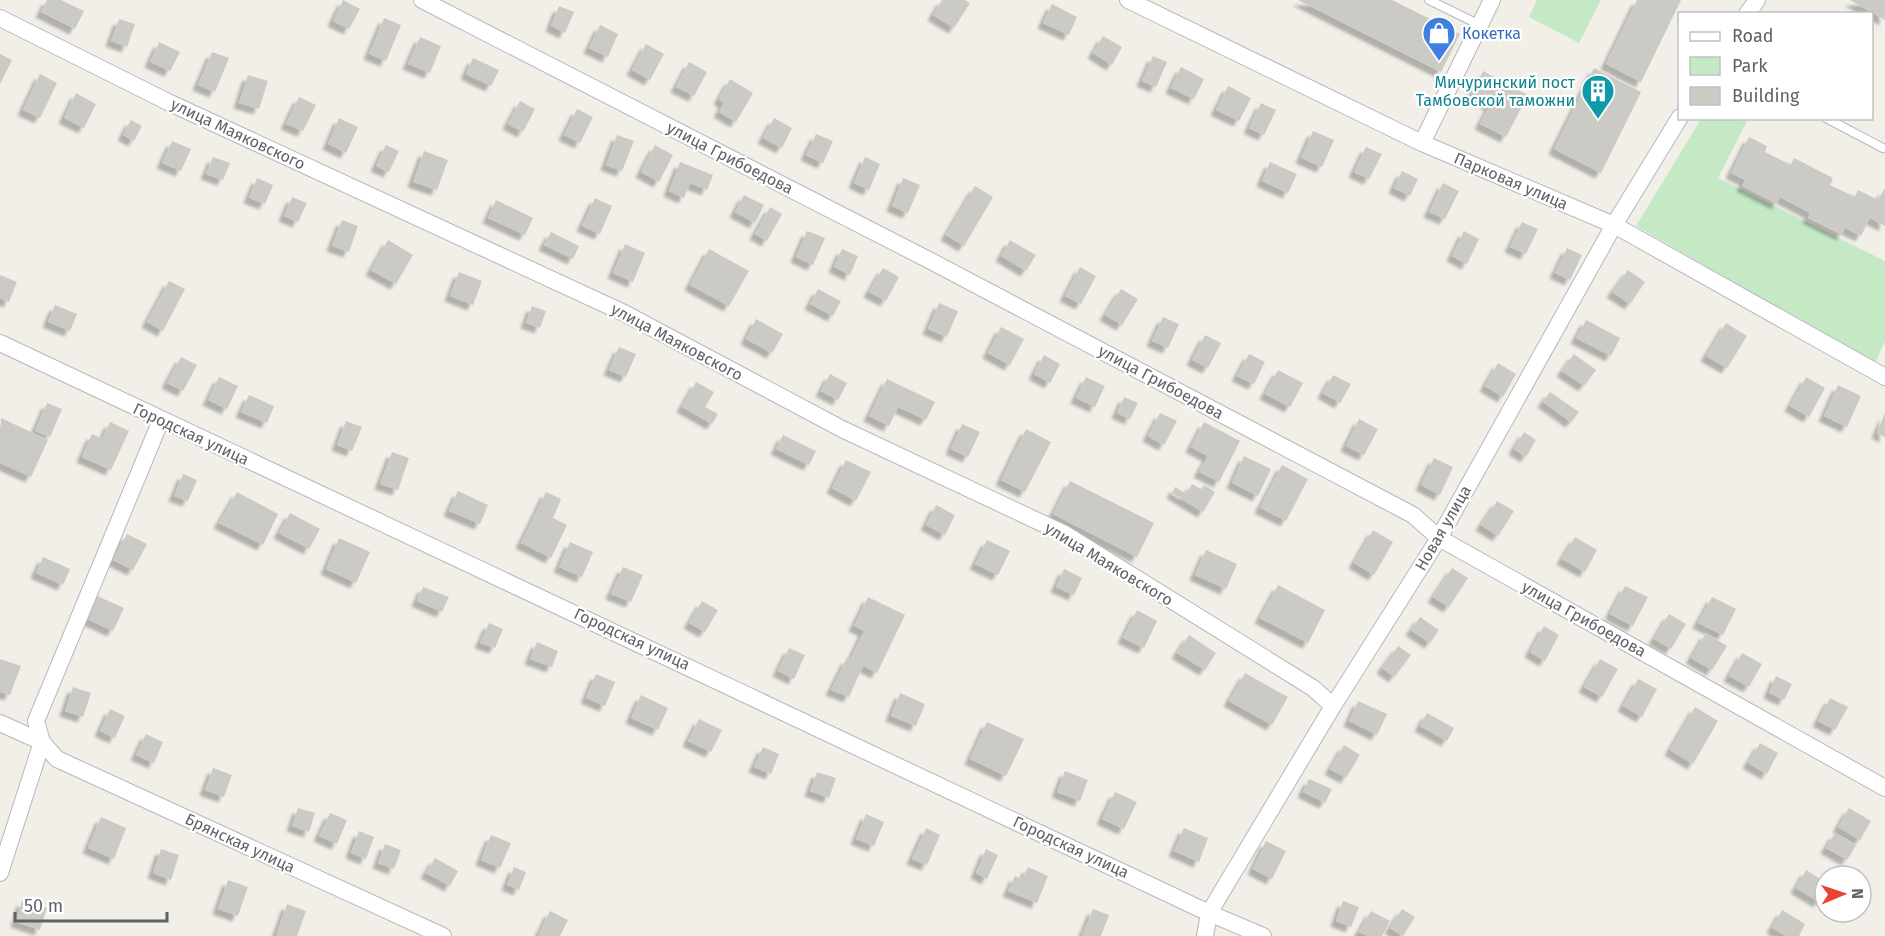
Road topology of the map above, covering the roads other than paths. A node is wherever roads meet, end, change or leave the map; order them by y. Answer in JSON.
{"nodes":[{"id":1,"x":422,"y":0,"type":"edge"},
{"id":2,"x":1429,"y":0,"type":"edge"},
{"id":3,"x":1492,"y":0,"type":"edge"},
{"id":4,"x":1132,"y":1,"type":"edge"},
{"id":5,"x":0,"y":18,"type":"edge"},
{"id":6,"x":1480,"y":25,"type":"junction"},
{"id":7,"x":1678,"y":120,"type":"edge"},
{"id":8,"x":1830,"y":120,"type":"edge"},
{"id":9,"x":1422,"y":143,"type":"junction"},
{"id":10,"x":1883,"y":148,"type":"dead end"},
{"id":11,"x":1614,"y":225,"type":"junction"},
{"id":12,"x":0,"y":343,"type":"edge"},
{"id":13,"x":1885,"y":377,"type":"edge"},
{"id":14,"x":161,"y":420,"type":"junction"},
{"id":15,"x":1439,"y":538,"type":"junction"},
{"id":16,"x":1333,"y":706,"type":"junction"},
{"id":17,"x":0,"y":723,"type":"edge"},
{"id":18,"x":42,"y":742,"type":"junction"},
{"id":19,"x":1885,"y":788,"type":"edge"},
{"id":20,"x":0,"y":873,"type":"edge"},
{"id":21,"x":1209,"y":912,"type":"junction"},
{"id":22,"x":443,"y":936,"type":"edge"},
{"id":23,"x":1206,"y":936,"type":"edge"},
{"id":24,"x":1263,"y":936,"type":"edge"}],
"edges":[{"from":1,"to":15,"type":"street","name":"улица Грибоедова"},
{"from":2,"to":6,"type":"lane"},
{"from":3,"to":6,"type":"street"},
{"from":4,"to":9,"type":"street","name":"Парковая улица"},
{"from":5,"to":16,"type":"street","name":"улица Маяковского"},
{"from":6,"to":9,"type":"street"},
{"from":7,"to":11,"type":"street","name":"Новая улица"},
{"from":8,"to":10,"type":"lane"},
{"from":9,"to":11,"type":"street","name":"Парковая улица"},
{"from":11,"to":13,"type":"street","name":"Парковая улица"},
{"from":11,"to":15,"type":"street","name":"Новая улица"},
{"from":12,"to":14,"type":"street","name":"Городская улица"},
{"from":14,"to":18,"type":"street"},
{"from":14,"to":21,"type":"street","name":"Городская улица"},
{"from":15,"to":16,"type":"street","name":"Новая улица"},
{"from":15,"to":19,"type":"street","name":"улица Грибоедова"},
{"from":16,"to":21,"type":"street","name":"Новая улица"},
{"from":17,"to":18,"type":"street","name":"Брянская улица"},
{"from":18,"to":20,"type":"street"},
{"from":18,"to":22,"type":"street","name":"Брянская улица"},
{"from":21,"to":23,"type":"street","name":"Новая улица"},
{"from":21,"to":24,"type":"street","name":"Городская улица"}]}
